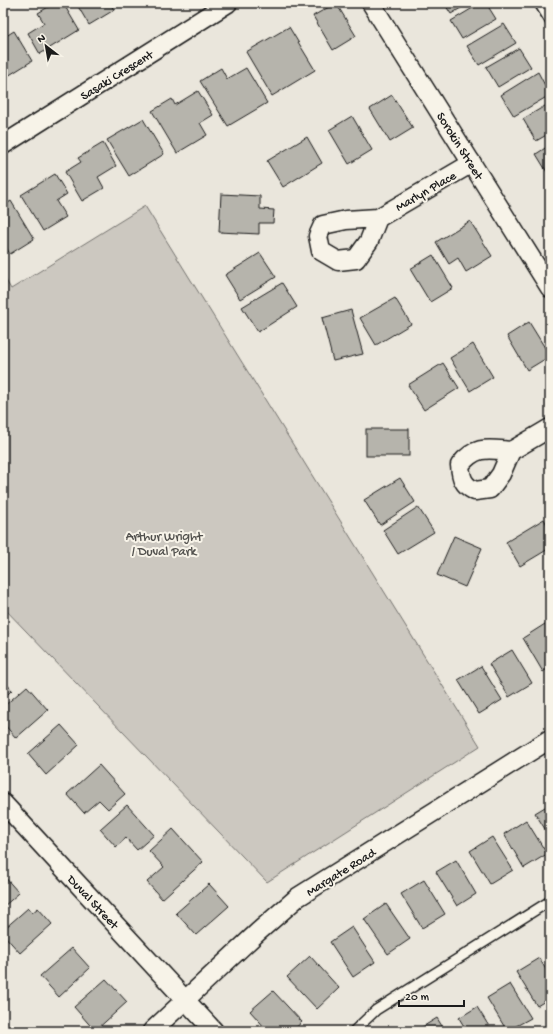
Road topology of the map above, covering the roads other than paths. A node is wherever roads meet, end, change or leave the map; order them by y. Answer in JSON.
{"nodes":[{"id":1,"x":228,"y":3,"type":"edge"},
{"id":2,"x":371,"y":3,"type":"edge"},
{"id":3,"x":539,"y":3,"type":"edge"},
{"id":4,"x":550,"y":21,"type":"edge"},
{"id":5,"x":3,"y":145,"type":"edge"},
{"id":6,"x":472,"y":163,"type":"junction"},
{"id":7,"x":378,"y":218,"type":"dead end"},
{"id":8,"x":550,"y":288,"type":"edge"},
{"id":9,"x":550,"y":428,"type":"edge"},
{"id":10,"x":511,"y":451,"type":"dead end"},
{"id":11,"x":550,"y":739,"type":"edge"},
{"id":12,"x":3,"y":803,"type":"edge"},
{"id":13,"x":550,"y":901,"type":"edge"},
{"id":14,"x":186,"y":999,"type":"junction"},
{"id":15,"x":152,"y":1031,"type":"edge"},
{"id":16,"x":214,"y":1031,"type":"edge"},
{"id":17,"x":354,"y":1031,"type":"edge"}],
"edges":[{"from":1,"to":5,"type":"street","name":"Sasaki Crescent"},
{"from":2,"to":6,"type":"street","name":"Sorokin Street"},
{"from":3,"to":4,"type":"lane"},
{"from":6,"to":7,"type":"street","name":"Marlyn Place"},
{"from":6,"to":8,"type":"street","name":"Sorokin Street"},
{"from":9,"to":10,"type":"street"},
{"from":11,"to":14,"type":"street","name":"Margate Road"},
{"from":12,"to":14,"type":"street","name":"Duval Street"},
{"from":13,"to":17,"type":"lane"},
{"from":14,"to":15,"type":"street","name":"Margate Road"},
{"from":14,"to":16,"type":"street","name":"Duval Street"}]}
